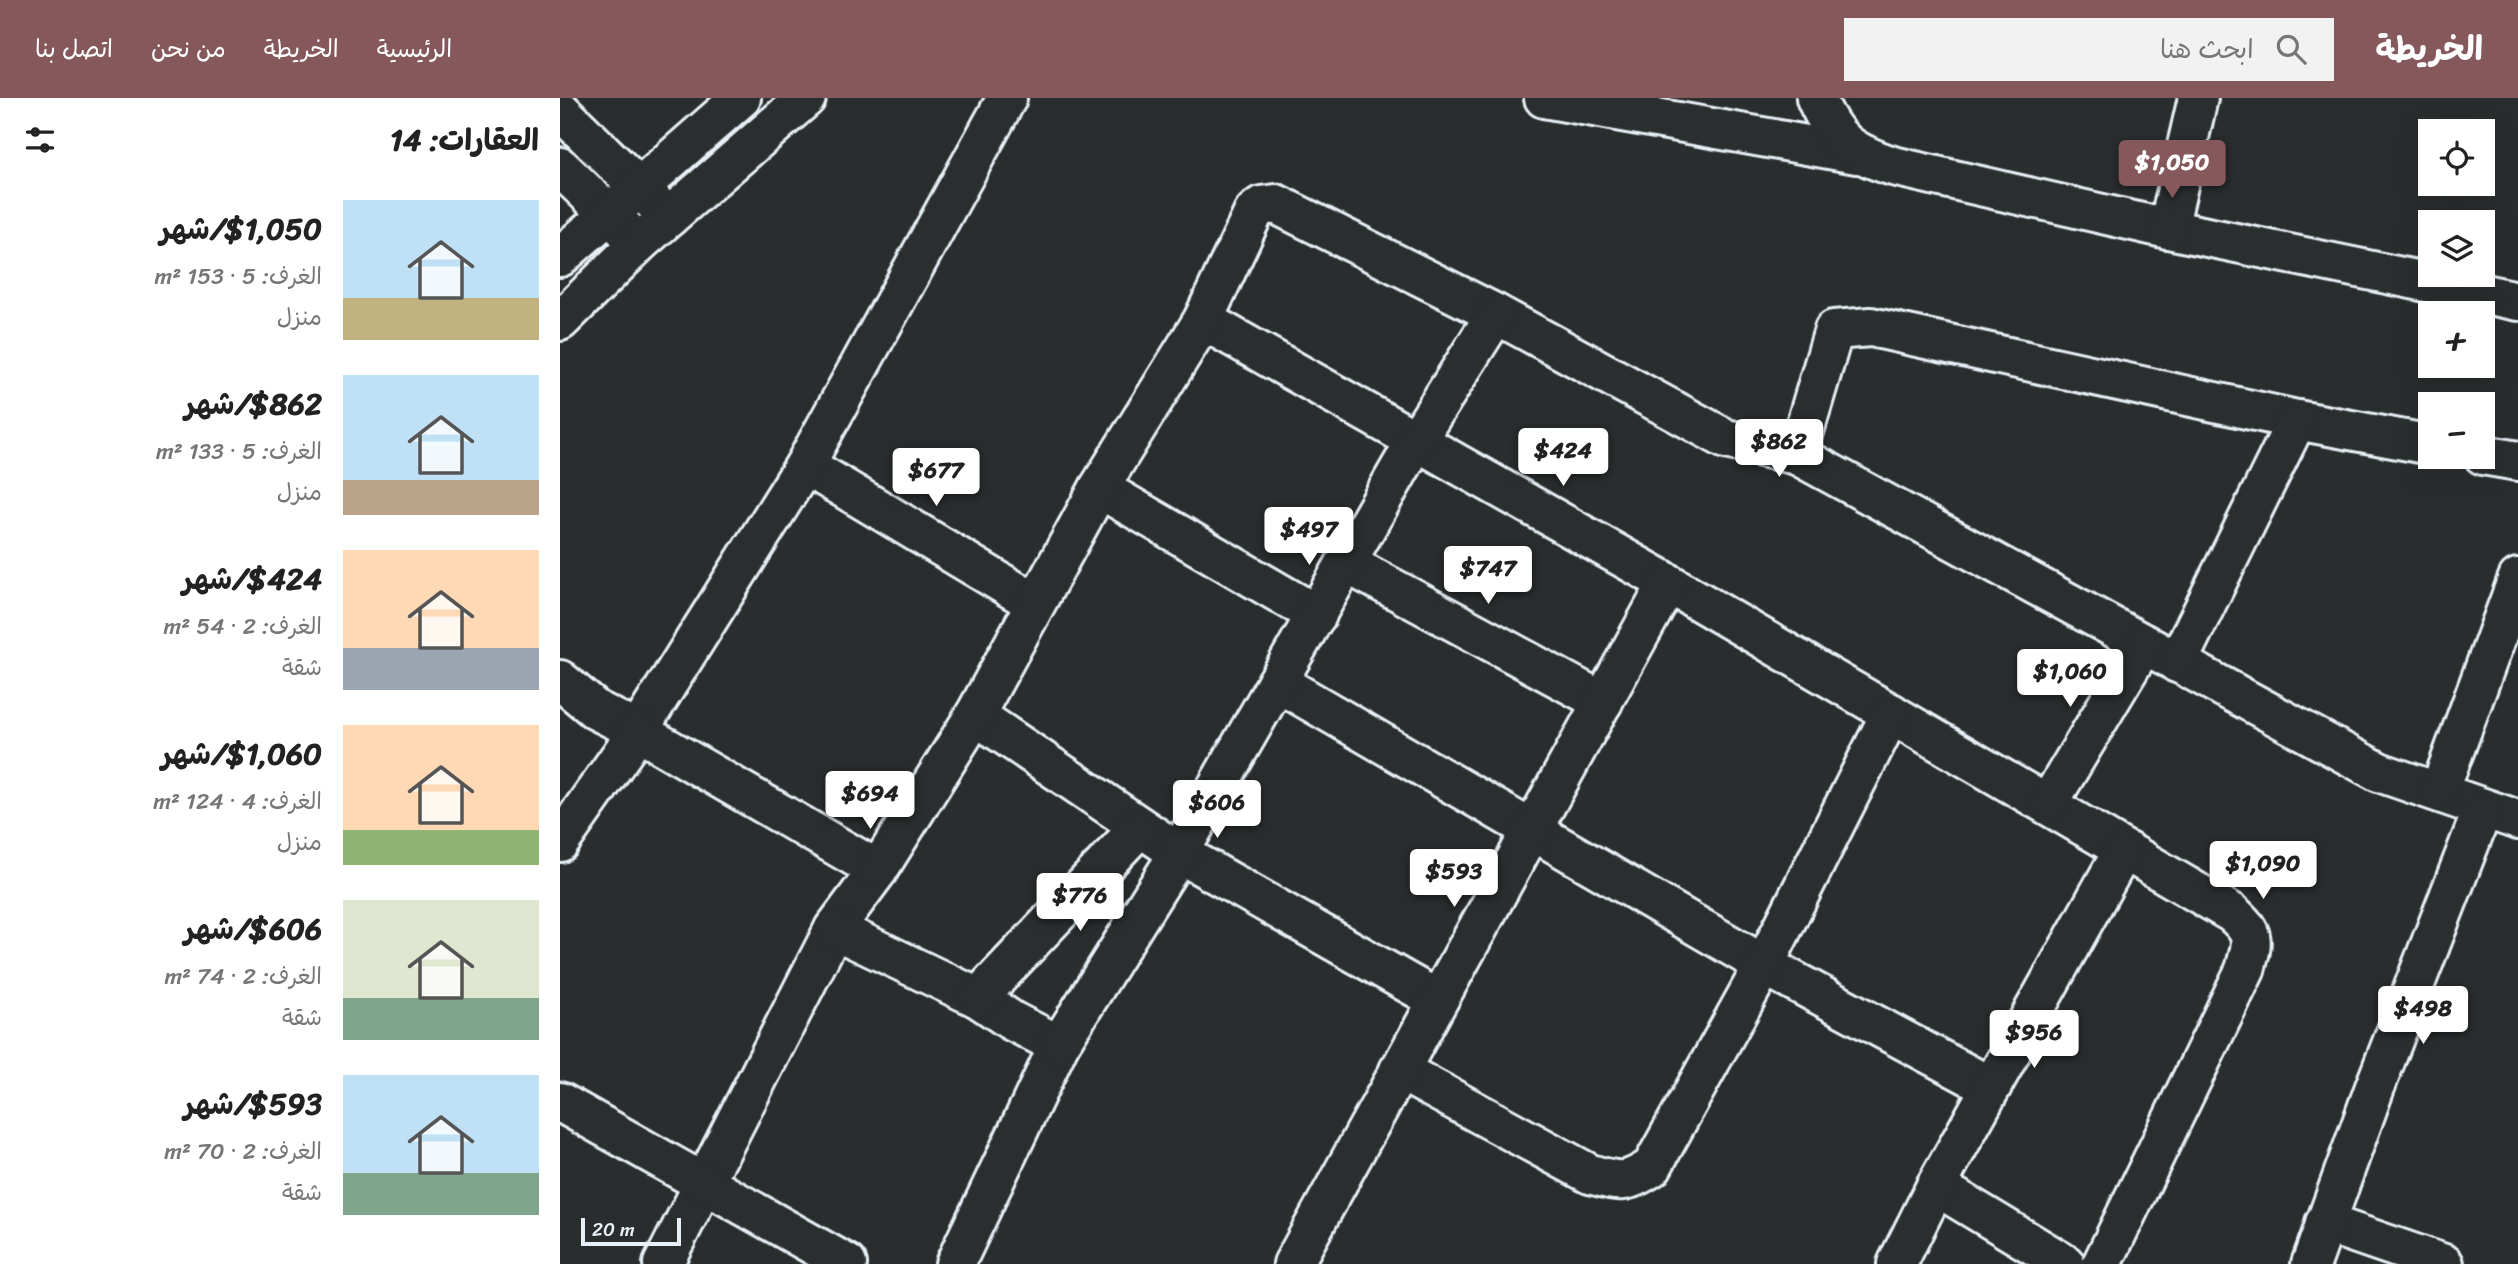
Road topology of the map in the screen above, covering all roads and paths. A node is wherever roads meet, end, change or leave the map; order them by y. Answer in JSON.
{"nodes":[{"id":1,"x":741,"y":98,"type":"edge"},
{"id":2,"x":806,"y":98,"type":"edge"},
{"id":3,"x":1007,"y":98,"type":"edge"},
{"id":4,"x":1544,"y":98,"type":"edge"},
{"id":5,"x":1816,"y":98,"type":"edge"},
{"id":6,"x":2198,"y":98,"type":"edge"},
{"id":7,"x":560,"y":110,"type":"edge"},
{"id":8,"x":1857,"y":154,"type":"junction"},
{"id":9,"x":560,"y":167,"type":"edge"},
{"id":10,"x":638,"y":186,"type":"junction"},
{"id":11,"x":607,"y":212,"type":"junction"},
{"id":12,"x":669,"y":217,"type":"junction"},
{"id":13,"x":2168,"y":229,"type":"junction"},
{"id":14,"x":639,"y":243,"type":"junction"},
{"id":15,"x":560,"y":257,"type":"edge"},
{"id":16,"x":2518,"y":301,"type":"edge"},
{"id":17,"x":1496,"y":314,"type":"junction"},
{"id":18,"x":1203,"y":320,"type":"junction"},
{"id":19,"x":560,"y":321,"type":"edge"},
{"id":20,"x":2297,"y":420,"type":"junction"},
{"id":21,"x":1417,"y":439,"type":"junction"},
{"id":22,"x":2418,"y":443,"type":"edge"},
{"id":23,"x":1797,"y":455,"type":"junction"},
{"id":24,"x":2495,"y":457,"type":"edge"},
{"id":25,"x":2518,"y":461,"type":"edge"},
{"id":26,"x":805,"y":465,"type":"junction"},
{"id":27,"x":1099,"y":488,"type":"junction"},
{"id":28,"x":1346,"y":563,"type":"junction"},
{"id":29,"x":2518,"y":578,"type":"edge"},
{"id":30,"x":1668,"y":583,"type":"junction"},
{"id":31,"x":1035,"y":603,"type":"junction"},
{"id":32,"x":1317,"y":615,"type":"junction"},
{"id":33,"x":2144,"y":644,"type":"junction"},
{"id":34,"x":2177,"y":663,"type":"junction"},
{"id":35,"x":560,"y":680,"type":"edge"},
{"id":36,"x":1277,"y":682,"type":"junction"},
{"id":37,"x":1603,"y":702,"type":"junction"},
{"id":38,"x":1891,"y":713,"type":"junction"},
{"id":39,"x":975,"y":715,"type":"junction"},
{"id":40,"x":638,"y":731,"type":"junction"},
{"id":41,"x":2439,"y":792,"type":"junction"},
{"id":42,"x":2048,"y":804,"type":"junction"},
{"id":43,"x":2501,"y":815,"type":"edge"},
{"id":44,"x":1139,"y":828,"type":"junction"},
{"id":45,"x":1532,"y":831,"type":"junction"},
{"id":46,"x":560,"y":842,"type":"edge"},
{"id":47,"x":2123,"y":851,"type":"junction"},
{"id":48,"x":1179,"y":853,"type":"junction"},
{"id":49,"x":878,"y":870,"type":"junction"},
{"id":50,"x":834,"y":929,"type":"junction"},
{"id":51,"x":1765,"y":965,"type":"junction"},
{"id":52,"x":978,"y":998,"type":"junction"},
{"id":53,"x":1438,"y":1000,"type":"junction"},
{"id":54,"x":1059,"y":1045,"type":"junction"},
{"id":55,"x":1399,"y":1070,"type":"junction"},
{"id":56,"x":1991,"y":1087,"type":"junction"},
{"id":57,"x":560,"y":1102,"type":"edge"},
{"id":58,"x":706,"y":1184,"type":"junction"},
{"id":59,"x":1936,"y":1186,"type":"junction"},
{"id":60,"x":2325,"y":1223,"type":"junction"},
{"id":61,"x":1305,"y":1260,"type":"edge"},
{"id":62,"x":663,"y":1264,"type":"edge"},
{"id":63,"x":847,"y":1264,"type":"edge"},
{"id":64,"x":955,"y":1264,"type":"edge"},
{"id":65,"x":1897,"y":1264,"type":"edge"},
{"id":66,"x":2065,"y":1264,"type":"edge"},
{"id":67,"x":2102,"y":1264,"type":"edge"},
{"id":68,"x":2311,"y":1264,"type":"edge"},
{"id":69,"x":2444,"y":1264,"type":"edge"}],
"edges":[{"from":1,"to":10,"type":"street"},
{"from":2,"to":12,"type":"street"},
{"from":3,"to":26,"type":"street"},
{"from":4,"to":8,"type":"street"},
{"from":5,"to":8,"type":"street"},
{"from":6,"to":13,"type":"street"},
{"from":7,"to":10,"type":"street"},
{"from":8,"to":13,"type":"street"},
{"from":9,"to":11,"type":"street"},
{"from":10,"to":11,"type":"street"},
{"from":10,"to":12,"type":"street"},
{"from":11,"to":14,"type":"street"},
{"from":11,"to":15,"type":"street"},
{"from":12,"to":14,"type":"street"},
{"from":13,"to":16,"type":"street"},
{"from":14,"to":19,"type":"street"},
{"from":17,"to":18,"type":"street"},
{"from":17,"to":21,"type":"street"},
{"from":17,"to":23,"type":"street"},
{"from":18,"to":21,"type":"street"},
{"from":18,"to":27,"type":"street"},
{"from":20,"to":22,"type":"street"},
{"from":20,"to":23,"type":"street"},
{"from":20,"to":34,"type":"street"},
{"from":21,"to":28,"type":"street"},
{"from":21,"to":30,"type":"street"},
{"from":23,"to":33,"type":"street"},
{"from":24,"to":25,"type":"street"},
{"from":26,"to":31,"type":"street"},
{"from":26,"to":40,"type":"street"},
{"from":27,"to":31,"type":"street"},
{"from":27,"to":32,"type":"street"},
{"from":28,"to":32,"type":"street"},
{"from":28,"to":37,"type":"street"},
{"from":29,"to":41,"type":"street"},
{"from":30,"to":37,"type":"street"},
{"from":30,"to":38,"type":"street"},
{"from":31,"to":39,"type":"street"},
{"from":32,"to":36,"type":"street"},
{"from":33,"to":34,"type":"street"},
{"from":33,"to":42,"type":"street"},
{"from":34,"to":41,"type":"street"},
{"from":35,"to":40,"type":"street"},
{"from":36,"to":45,"type":"street"},
{"from":36,"to":48,"type":"street"},
{"from":37,"to":45,"type":"street"},
{"from":38,"to":42,"type":"street"},
{"from":38,"to":51,"type":"street"},
{"from":39,"to":44,"type":"street"},
{"from":39,"to":49,"type":"street"},
{"from":40,"to":46,"type":"street"},
{"from":40,"to":49,"type":"street"},
{"from":41,"to":43,"type":"street"},
{"from":42,"to":47,"type":"street"},
{"from":43,"to":60,"type":"street"},
{"from":44,"to":48,"type":"street"},
{"from":44,"to":52,"type":"street"},
{"from":45,"to":51,"type":"street"},
{"from":45,"to":53,"type":"street"},
{"from":47,"to":56,"type":"street"},
{"from":47,"to":67,"type":"street"},
{"from":48,"to":53,"type":"street"},
{"from":48,"to":54,"type":"street"},
{"from":49,"to":50,"type":"street"},
{"from":50,"to":52,"type":"street"},
{"from":50,"to":58,"type":"street"},
{"from":51,"to":55,"type":"street"},
{"from":51,"to":56,"type":"street"},
{"from":52,"to":54,"type":"street"},
{"from":53,"to":55,"type":"street"},
{"from":54,"to":64,"type":"street"},
{"from":55,"to":61,"type":"street"},
{"from":56,"to":59,"type":"street"},
{"from":57,"to":58,"type":"street"},
{"from":58,"to":62,"type":"street"},
{"from":58,"to":63,"type":"street"},
{"from":59,"to":65,"type":"street"},
{"from":59,"to":66,"type":"street"},
{"from":60,"to":68,"type":"street"},
{"from":60,"to":69,"type":"street"}]}
